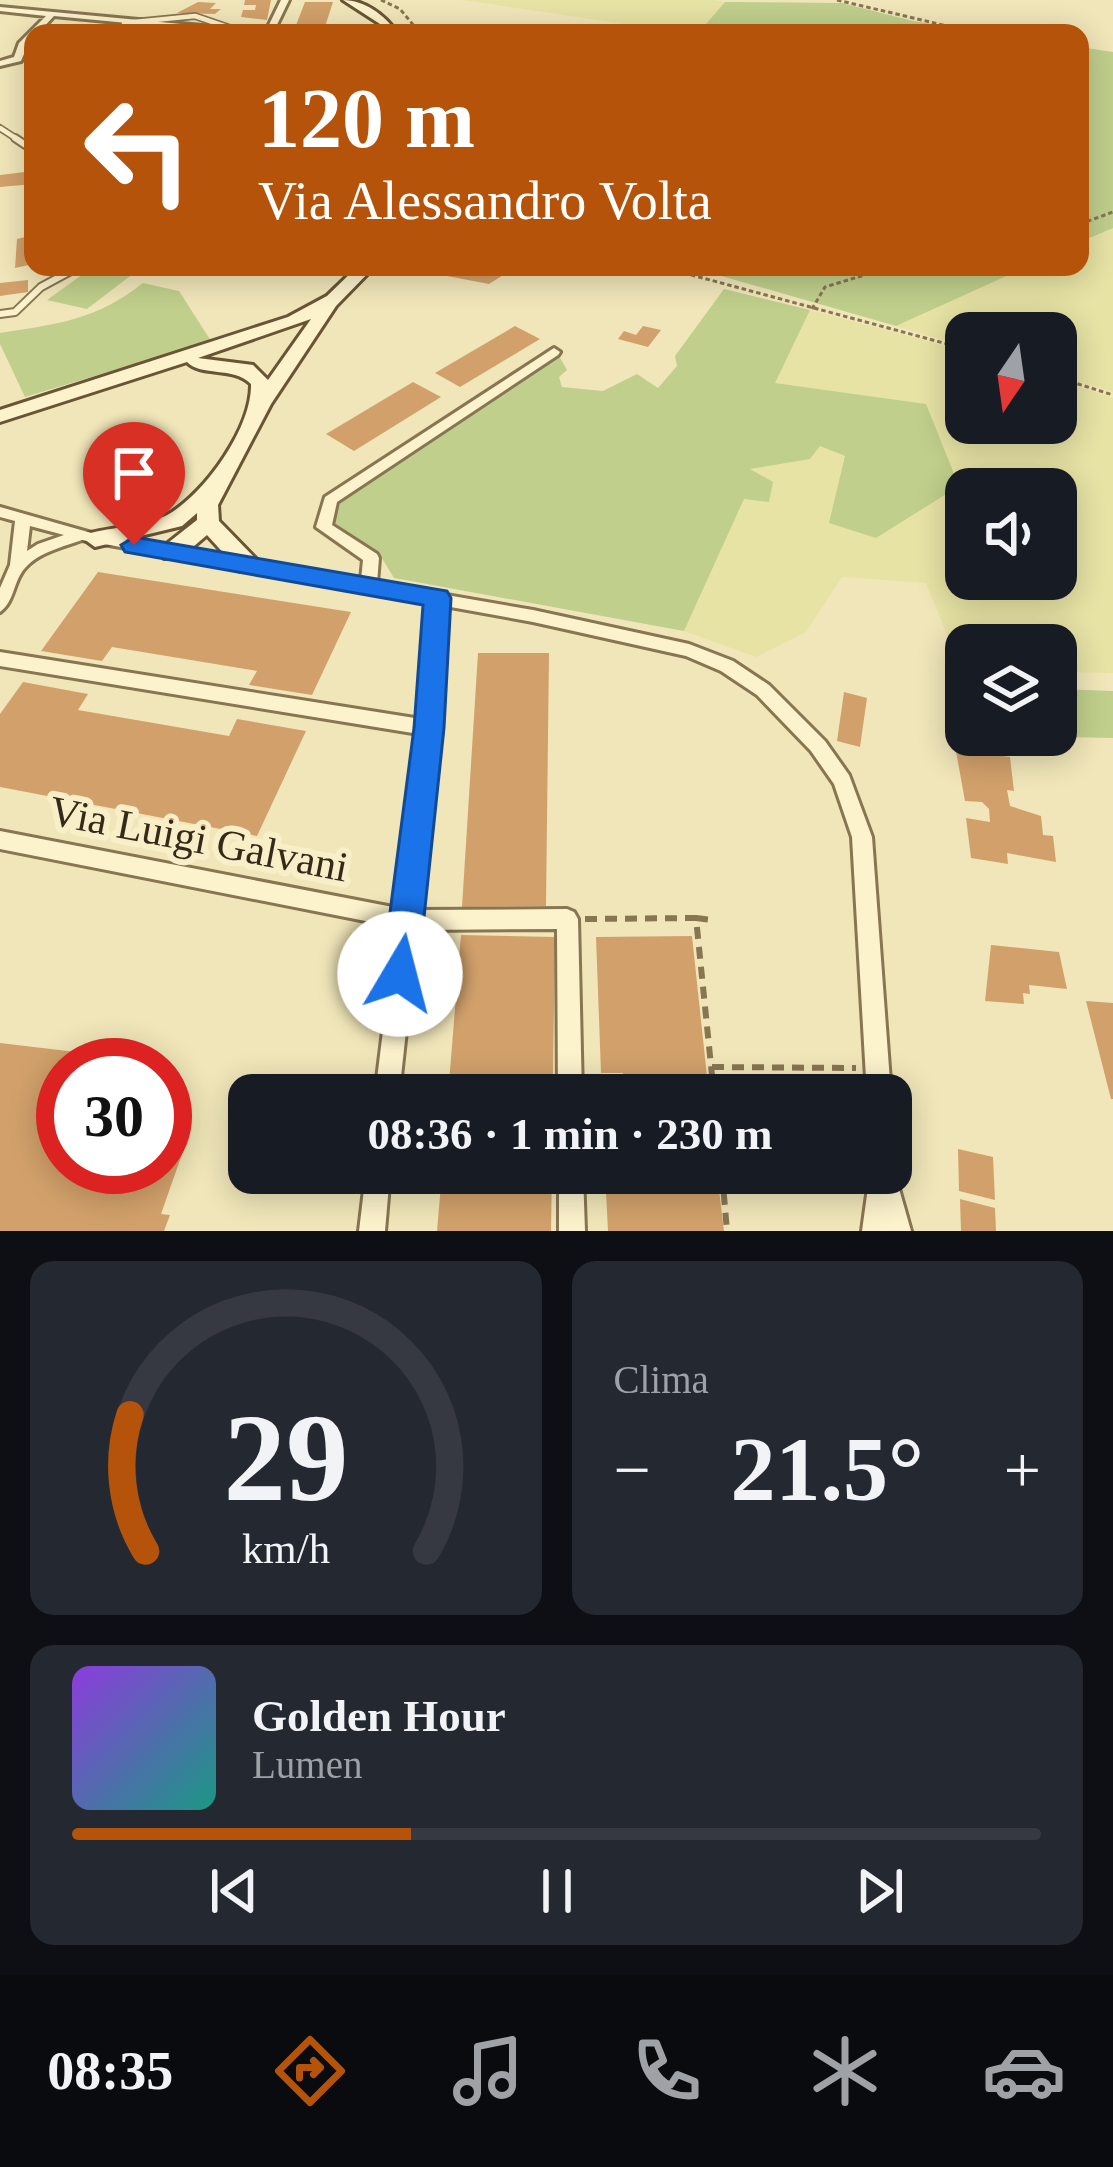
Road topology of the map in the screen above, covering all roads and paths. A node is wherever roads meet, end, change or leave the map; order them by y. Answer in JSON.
{"nodes":[{"id":1,"x":16,"y":0,"type":"edge"},
{"id":2,"x":348,"y":0,"type":"edge"},
{"id":3,"x":381,"y":0,"type":"edge"},
{"id":4,"x":837,"y":0,"type":"edge"},
{"id":5,"x":0,"y":8,"type":"edge"},
{"id":6,"x":50,"y":16,"type":"junction"},
{"id":7,"x":42,"y":24,"type":"edge"},
{"id":8,"x":142,"y":24,"type":"edge"},
{"id":9,"x":385,"y":24,"type":"edge"},
{"id":10,"x":412,"y":24,"type":"edge"},
{"id":11,"x":939,"y":24,"type":"edge"},
{"id":12,"x":24,"y":43,"type":"edge"},
{"id":13,"x":0,"y":64,"type":"edge"},
{"id":14,"x":61,"y":276,"type":"edge"},
{"id":15,"x":358,"y":276,"type":"edge"},
{"id":16,"x":694,"y":276,"type":"edge"},
{"id":17,"x":860,"y":276,"type":"edge"},
{"id":18,"x":333,"y":300,"type":"junction"},
{"id":19,"x":812,"y":309,"type":"junction"},
{"id":20,"x":0,"y":314,"type":"edge"},
{"id":21,"x":945,"y":344,"type":"edge"},
{"id":22,"x":554,"y":352,"type":"dead end"},
{"id":23,"x":166,"y":365,"type":"junction"},
{"id":24,"x":1077,"y":384,"type":"edge"},
{"id":25,"x":1113,"y":395,"type":"edge"},
{"id":26,"x":261,"y":404,"type":"junction"},
{"id":27,"x":0,"y":416,"type":"edge"},
{"id":28,"x":212,"y":489,"type":"junction"},
{"id":29,"x":0,"y":512,"type":"edge"},
{"id":30,"x":23,"y":520,"type":"junction"},
{"id":31,"x":174,"y":520,"type":"junction"},
{"id":32,"x":208,"y":523,"type":"junction"},
{"id":33,"x":47,"y":526,"type":"junction"},
{"id":34,"x":88,"y":537,"type":"junction"},
{"id":35,"x":43,"y":548,"type":"junction"},
{"id":36,"x":172,"y":552,"type":"junction"},
{"id":37,"x":18,"y":565,"type":"junction"},
{"id":38,"x":248,"y":566,"type":"junction"},
{"id":39,"x":369,"y":586,"type":"junction"},
{"id":40,"x":437,"y":598,"type":"junction"},
{"id":41,"x":0,"y":606,"type":"edge"},
{"id":42,"x":0,"y":659,"type":"edge"},
{"id":43,"x":429,"y":728,"type":"junction"},
{"id":44,"x":0,"y":840,"type":"edge"},
{"id":45,"x":567,"y":919,"type":"junction"},
{"id":46,"x":696,"y":919,"type":"junction"},
{"id":47,"x":408,"y":920,"type":"junction"},
{"id":48,"x":712,"y":920,"type":"dead end"},
{"id":49,"x":712,"y":1067,"type":"junction"},
{"id":50,"x":878,"y":1069,"type":"junction"},
{"id":51,"x":390,"y":1074,"type":"edge"},
{"id":52,"x":570,"y":1074,"type":"edge"},
{"id":53,"x":712,"y":1074,"type":"edge"},
{"id":54,"x":878,"y":1074,"type":"edge"},
{"id":55,"x":376,"y":1194,"type":"edge"},
{"id":56,"x":572,"y":1194,"type":"edge"},
{"id":57,"x":724,"y":1194,"type":"edge"},
{"id":58,"x":879,"y":1194,"type":"edge"},
{"id":59,"x":888,"y":1194,"type":"edge"},
{"id":60,"x":372,"y":1231,"type":"edge"},
{"id":61,"x":572,"y":1231,"type":"edge"},
{"id":62,"x":727,"y":1231,"type":"edge"},
{"id":63,"x":875,"y":1231,"type":"edge"},
{"id":64,"x":898,"y":1231,"type":"edge"}],
"edges":[{"from":1,"to":5,"type":"street"},
{"from":2,"to":9,"type":"main road"},
{"from":3,"to":10,"type":"path"},
{"from":4,"to":11,"type":"path"},
{"from":5,"to":6,"type":"street"},
{"from":6,"to":7,"type":"street"},
{"from":6,"to":8,"type":"street"},
{"from":12,"to":13,"type":"street"},
{"from":14,"to":20,"type":"lane"},
{"from":15,"to":18,"type":"main road"},
{"from":16,"to":19,"type":"path"},
{"from":17,"to":19,"type":"path"},
{"from":18,"to":23,"type":"main road"},
{"from":18,"to":26,"type":"main road"},
{"from":19,"to":21,"type":"path"},
{"from":22,"to":39,"type":"street"},
{"from":23,"to":26,"type":"main road"},
{"from":23,"to":27,"type":"main road"},
{"from":24,"to":25,"type":"path"},
{"from":26,"to":28,"type":"main road"},
{"from":28,"to":31,"type":"main road"},
{"from":28,"to":32,"type":"main road"},
{"from":29,"to":30,"type":"street"},
{"from":30,"to":33,"type":"street"},
{"from":30,"to":37,"type":"street"},
{"from":31,"to":34,"type":"main road"},
{"from":31,"to":36,"type":"main road"},
{"from":32,"to":36,"type":"main road"},
{"from":32,"to":38,"type":"main road"},
{"from":33,"to":34,"type":"street"},
{"from":33,"to":35,"type":"street"},
{"from":34,"to":35,"type":"street"},
{"from":34,"to":36,"type":"street"},
{"from":35,"to":37,"type":"street"},
{"from":36,"to":38,"type":"street"},
{"from":37,"to":41,"type":"street"},
{"from":38,"to":39,"type":"street"},
{"from":39,"to":40,"type":"street"},
{"from":40,"to":43,"type":"street"},
{"from":40,"to":50,"type":"street"},
{"from":42,"to":43,"type":"street"},
{"from":43,"to":47,"type":"street"},
{"from":44,"to":47,"type":"street","name":"Via Luigi Galvani"},
{"from":45,"to":46,"type":"path"},
{"from":45,"to":47,"type":"street","name":"Via Luigi Galvani"},
{"from":45,"to":52,"type":"street"},
{"from":46,"to":48,"type":"path"},
{"from":46,"to":49,"type":"path"},
{"from":47,"to":51,"type":"street"},
{"from":49,"to":50,"type":"path"},
{"from":49,"to":53,"type":"path"},
{"from":50,"to":54,"type":"street"},
{"from":55,"to":60,"type":"street"},
{"from":56,"to":61,"type":"street"},
{"from":57,"to":62,"type":"path"},
{"from":58,"to":63,"type":"street"},
{"from":59,"to":64,"type":"street"}]}
